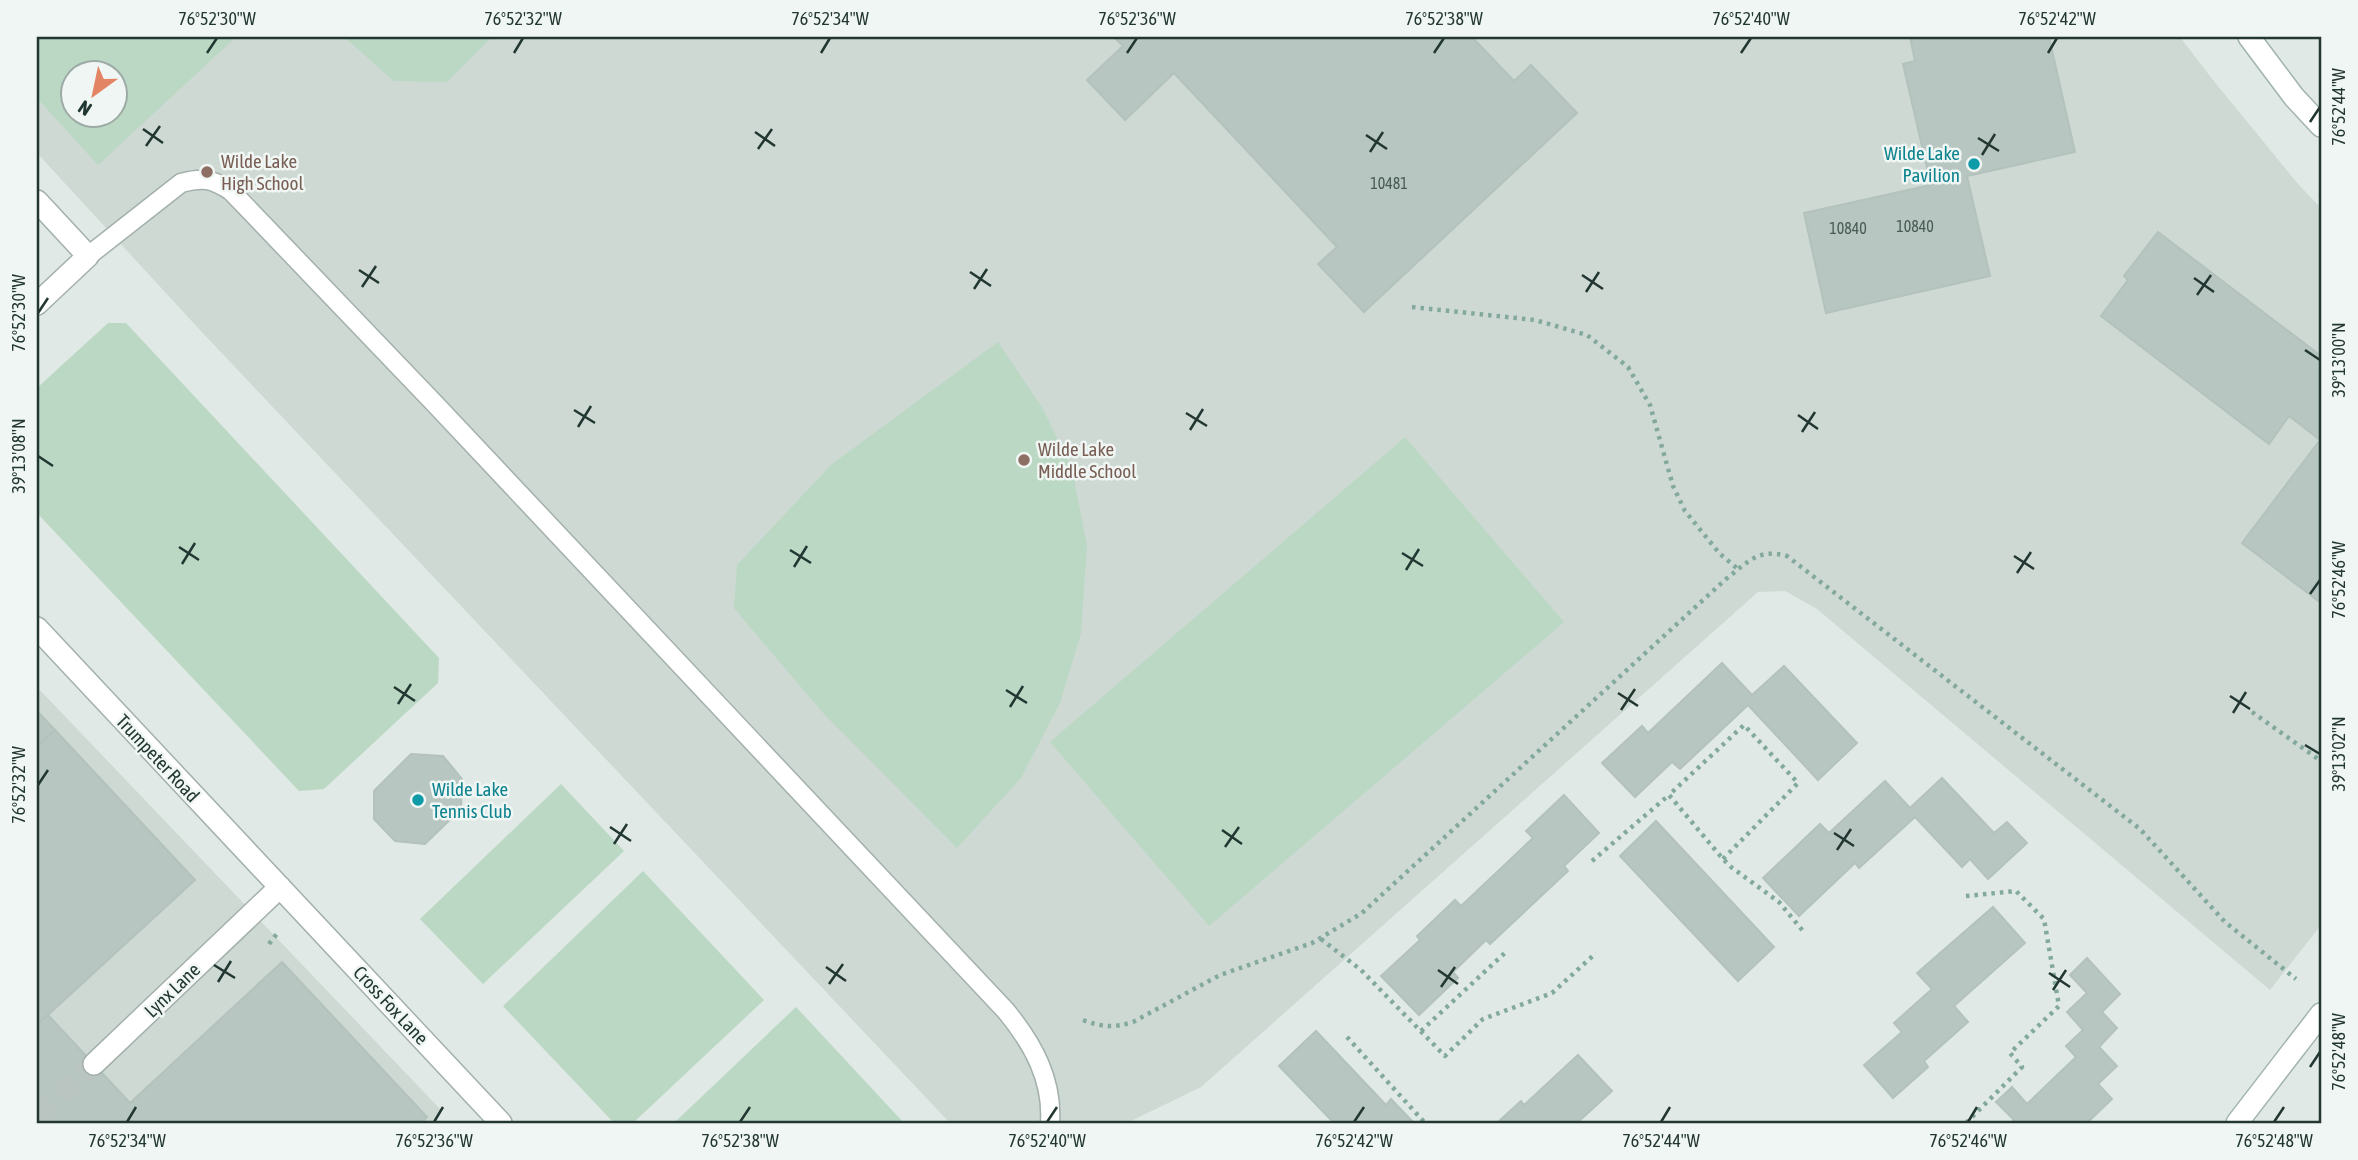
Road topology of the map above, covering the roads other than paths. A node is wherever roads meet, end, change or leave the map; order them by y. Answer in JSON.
{"nodes":[{"id":1,"x":2249,"y":37,"type":"edge"},
{"id":2,"x":2321,"y":126,"type":"edge"},
{"id":3,"x":37,"y":201,"type":"edge"},
{"id":4,"x":88,"y":256,"type":"junction"},
{"id":5,"x":37,"y":304,"type":"edge"},
{"id":6,"x":37,"y":628,"type":"edge"},
{"id":7,"x":280,"y":887,"type":"junction"},
{"id":8,"x":2321,"y":1014,"type":"edge"},
{"id":9,"x":94,"y":1064,"type":"tunnel mouth"},
{"id":10,"x":501,"y":1123,"type":"edge"},
{"id":11,"x":1050,"y":1123,"type":"edge"},
{"id":12,"x":2237,"y":1123,"type":"edge"}],
"edges":[{"from":1,"to":2,"type":"street"},
{"from":3,"to":4,"type":"street"},
{"from":4,"to":5,"type":"street"},
{"from":4,"to":11,"type":"lane"},
{"from":6,"to":7,"type":"street","name":"Trumpeter Road"},
{"from":7,"to":9,"type":"street","name":"Lynx Lane"},
{"from":7,"to":10,"type":"street","name":"Cross Fox Lane"},
{"from":8,"to":12,"type":"street"}]}
